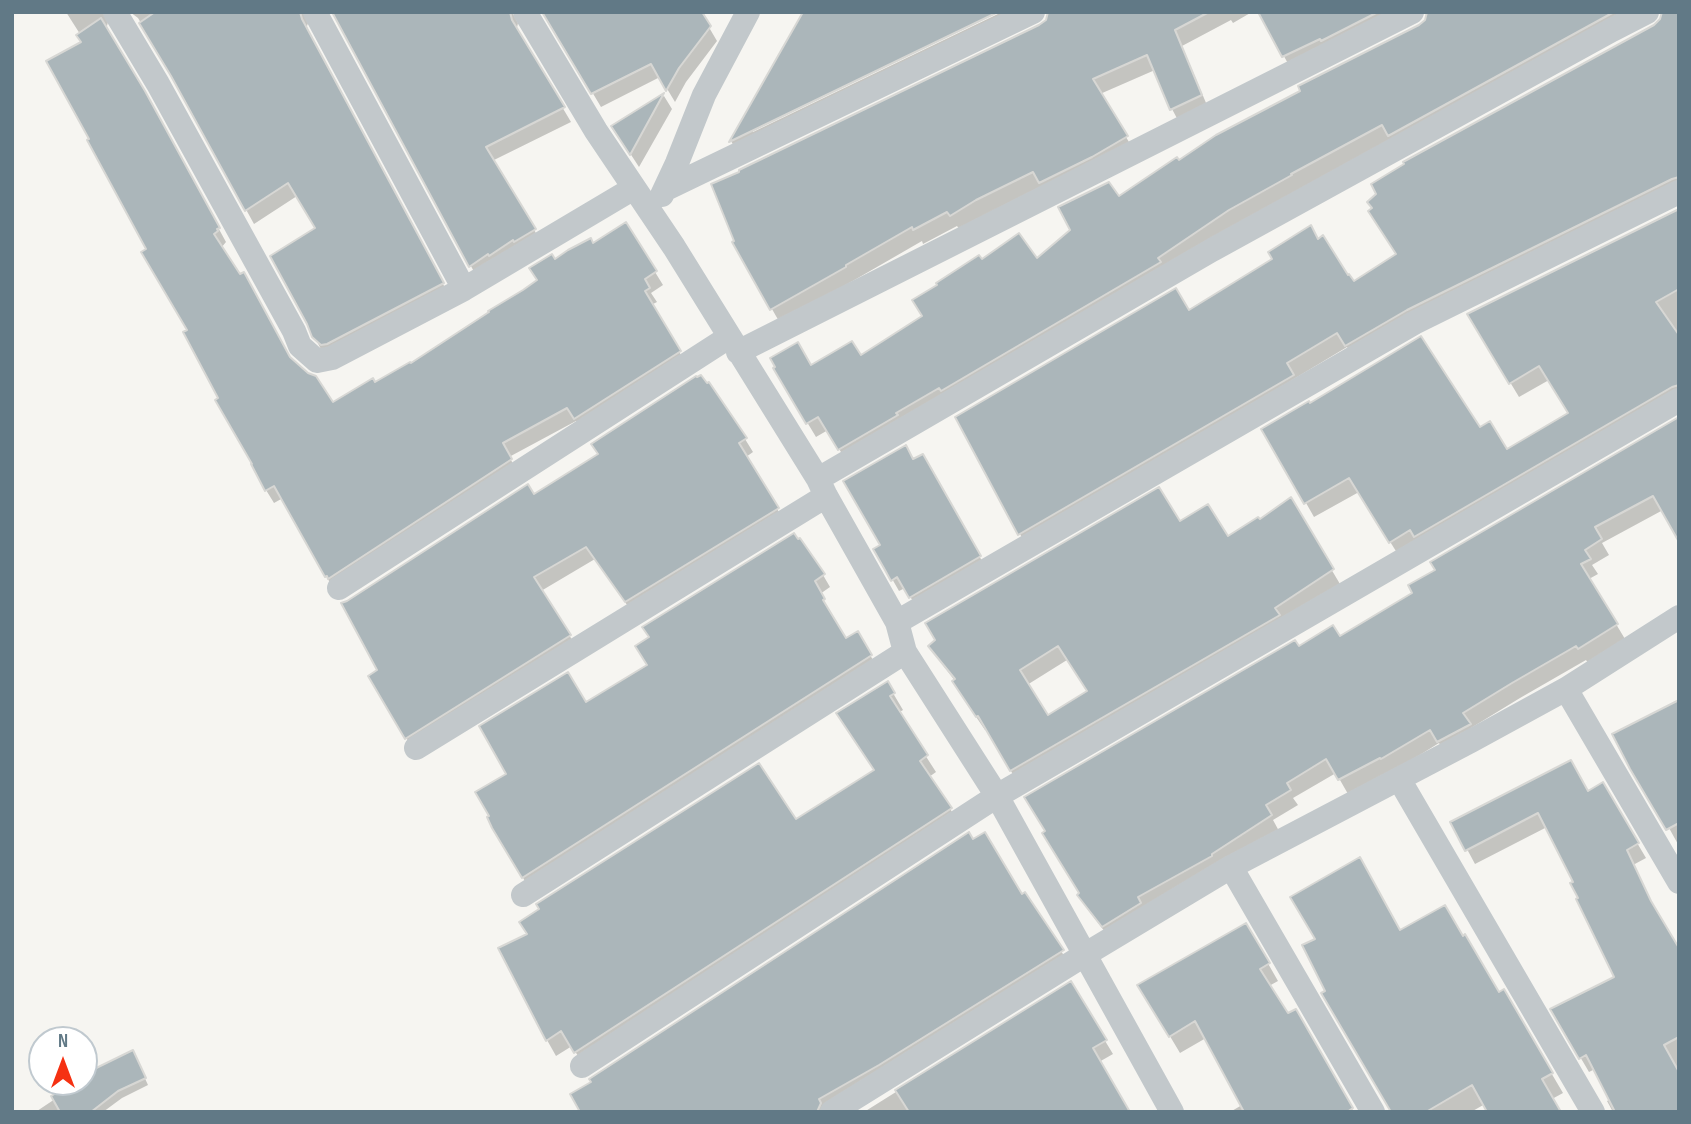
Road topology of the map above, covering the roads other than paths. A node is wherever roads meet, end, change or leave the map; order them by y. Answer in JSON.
{"nodes":[{"id":1,"x":116,"y":12,"type":"edge"},
{"id":2,"x":315,"y":12,"type":"edge"},
{"id":3,"x":525,"y":12,"type":"edge"},
{"id":4,"x":1033,"y":12,"type":"edge"},
{"id":5,"x":1412,"y":12,"type":"edge"},
{"id":6,"x":1647,"y":12,"type":"edge"},
{"id":7,"x":739,"y":17,"type":"edge"},
{"id":8,"x":666,"y":190,"type":"junction"},
{"id":9,"x":1679,"y":192,"type":"edge"},
{"id":10,"x":641,"y":198,"type":"junction"},
{"id":11,"x":464,"y":289,"type":"junction"},
{"id":12,"x":733,"y":344,"type":"junction"},
{"id":13,"x":1679,"y":400,"type":"edge"},
{"id":14,"x":822,"y":487,"type":"junction"},
{"id":15,"x":339,"y":588,"type":"dead end"},
{"id":16,"x":1679,"y":617,"type":"edge"},
{"id":17,"x":897,"y":622,"type":"junction"},
{"id":18,"x":905,"y":652,"type":"junction"},
{"id":19,"x":1566,"y":689,"type":"junction"},
{"id":20,"x":416,"y":748,"type":"dead end"},
{"id":21,"x":1399,"y":779,"type":"junction"},
{"id":22,"x":997,"y":796,"type":"junction"},
{"id":23,"x":1231,"y":867,"type":"junction"},
{"id":24,"x":1679,"y":882,"type":"edge"},
{"id":25,"x":523,"y":895,"type":"dead end"},
{"id":26,"x":1086,"y":954,"type":"junction"},
{"id":27,"x":583,"y":1066,"type":"dead end"},
{"id":28,"x":1171,"y":1111,"type":"edge"},
{"id":29,"x":832,"y":1112,"type":"edge"},
{"id":30,"x":1373,"y":1112,"type":"edge"},
{"id":31,"x":1593,"y":1112,"type":"edge"}],
"edges":[{"from":1,"to":11,"type":"street"},
{"from":2,"to":11,"type":"street"},
{"from":3,"to":10,"type":"street"},
{"from":4,"to":8,"type":"street"},
{"from":5,"to":12,"type":"street"},
{"from":6,"to":14,"type":"street"},
{"from":7,"to":8,"type":"street"},
{"from":8,"to":10,"type":"street"},
{"from":9,"to":17,"type":"street"},
{"from":10,"to":11,"type":"street"},
{"from":10,"to":12,"type":"street"},
{"from":12,"to":14,"type":"street"},
{"from":12,"to":15,"type":"street"},
{"from":13,"to":22,"type":"street"},
{"from":14,"to":17,"type":"street"},
{"from":14,"to":20,"type":"street"},
{"from":16,"to":19,"type":"street"},
{"from":17,"to":18,"type":"street"},
{"from":18,"to":22,"type":"street"},
{"from":18,"to":25,"type":"street"},
{"from":19,"to":21,"type":"street"},
{"from":19,"to":24,"type":"street"},
{"from":21,"to":23,"type":"street"},
{"from":21,"to":31,"type":"street"},
{"from":22,"to":26,"type":"street"},
{"from":22,"to":27,"type":"street"},
{"from":23,"to":26,"type":"street"},
{"from":23,"to":30,"type":"street"},
{"from":26,"to":28,"type":"street"},
{"from":26,"to":29,"type":"street"}]}
